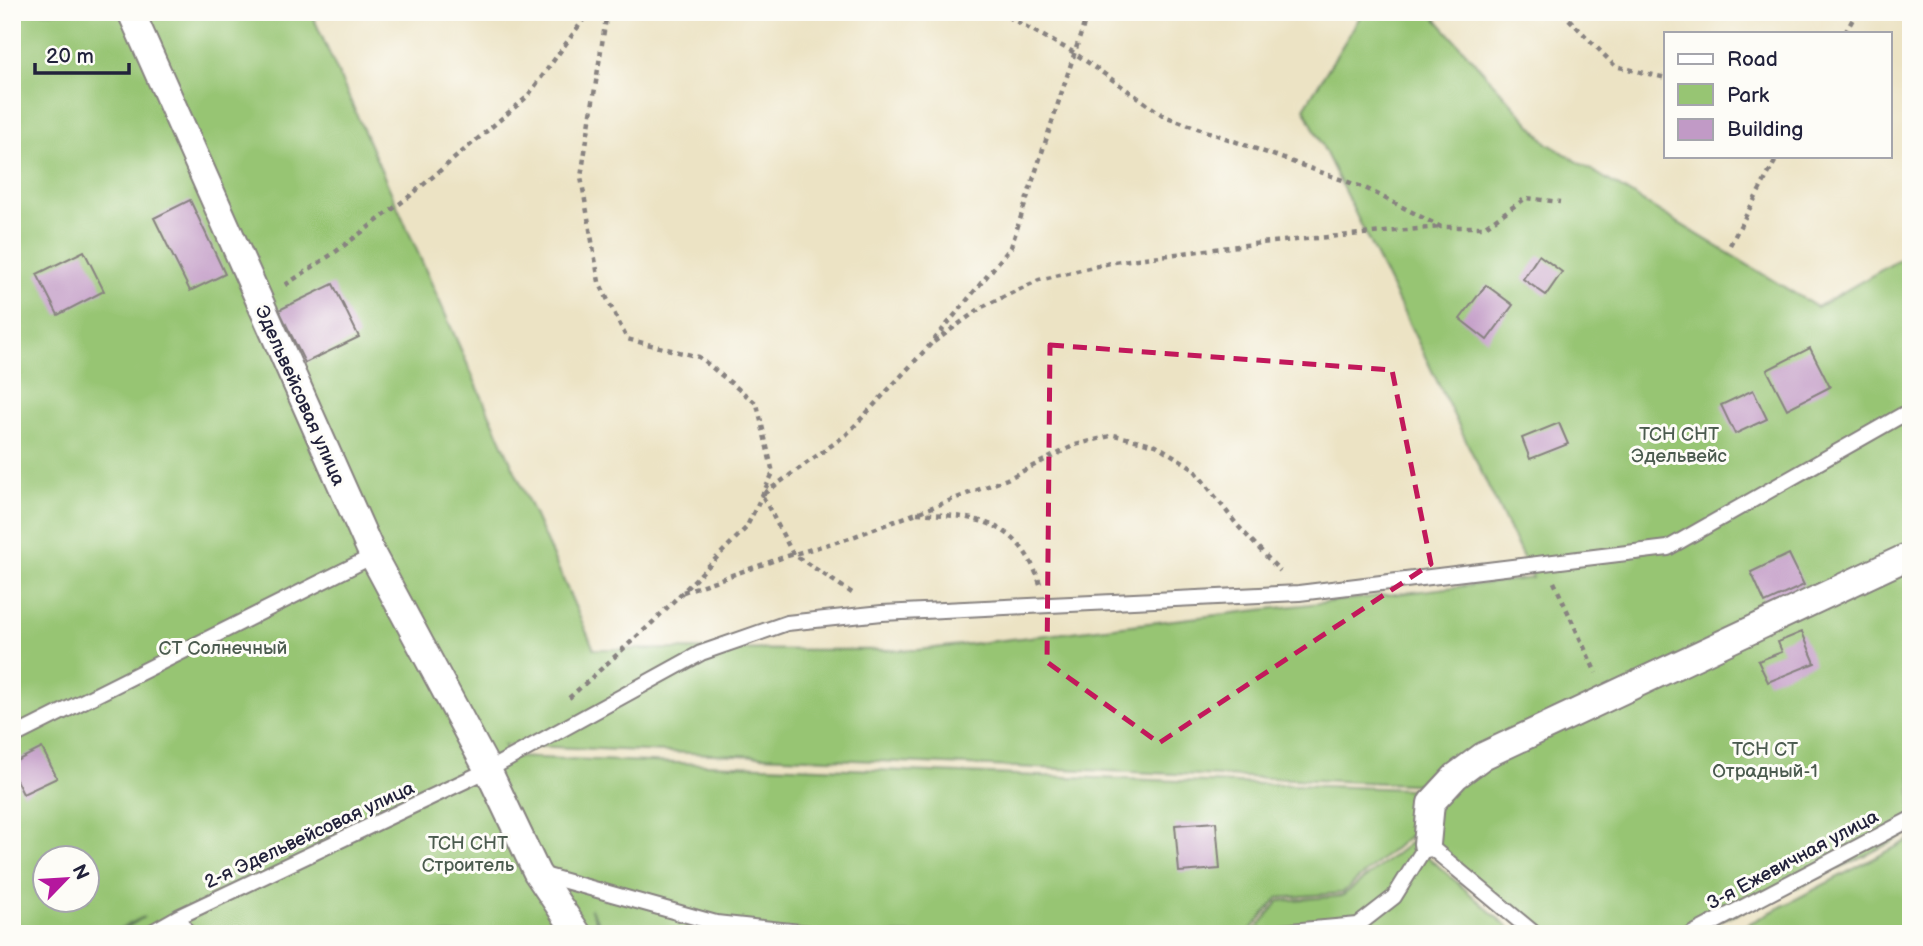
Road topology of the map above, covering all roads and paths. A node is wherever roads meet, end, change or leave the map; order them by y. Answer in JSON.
{"nodes":[{"id":1,"x":131,"y":12,"type":"edge"},
{"id":2,"x":589,"y":12,"type":"edge"},
{"id":3,"x":607,"y":12,"type":"edge"},
{"id":4,"x":999,"y":12,"type":"edge"},
{"id":5,"x":1088,"y":12,"type":"edge"},
{"id":6,"x":1562,"y":12,"type":"edge"},
{"id":7,"x":1857,"y":12,"type":"edge"},
{"id":8,"x":1846,"y":32,"type":"edge"},
{"id":9,"x":1073,"y":51,"type":"junction"},
{"id":10,"x":1664,"y":78,"type":"edge"},
{"id":11,"x":1778,"y":158,"type":"edge"},
{"id":12,"x":1560,"y":202,"type":"dead end"},
{"id":13,"x":1441,"y":227,"type":"junction"},
{"id":14,"x":1730,"y":245,"type":"dead end"},
{"id":15,"x":258,"y":302,"type":"junction"},
{"id":16,"x":929,"y":346,"type":"junction"},
{"id":17,"x":1911,"y":410,"type":"edge"},
{"id":18,"x":762,"y":495,"type":"junction"},
{"id":19,"x":914,"y":513,"type":"junction"},
{"id":20,"x":793,"y":554,"type":"junction"},
{"id":21,"x":1911,"y":555,"type":"edge"},
{"id":22,"x":373,"y":556,"type":"junction"},
{"id":23,"x":1545,"y":563,"type":"junction"},
{"id":24,"x":682,"y":592,"type":"junction"},
{"id":25,"x":1299,"y":593,"type":"junction"},
{"id":26,"x":1046,"y":605,"type":"junction"},
{"id":27,"x":882,"y":614,"type":"junction"},
{"id":28,"x":1608,"y":698,"type":"junction"},
{"id":29,"x":560,"y":705,"type":"dead end"},
{"id":30,"x":12,"y":737,"type":"edge"},
{"id":31,"x":488,"y":770,"type":"junction"},
{"id":32,"x":1911,"y":819,"type":"edge"},
{"id":33,"x":1427,"y":844,"type":"junction"},
{"id":34,"x":537,"y":873,"type":"junction"},
{"id":35,"x":178,"y":917,"type":"junction"},
{"id":36,"x":148,"y":934,"type":"edge"},
{"id":37,"x":188,"y":934,"type":"edge"},
{"id":38,"x":578,"y":934,"type":"edge"},
{"id":39,"x":819,"y":934,"type":"edge"},
{"id":40,"x":1256,"y":934,"type":"edge"},
{"id":41,"x":1535,"y":934,"type":"edge"},
{"id":42,"x":1692,"y":934,"type":"edge"}],
"edges":[{"from":1,"to":15,"type":"street","name":"Эдельвейсовая улица"},
{"from":2,"to":15,"type":"path"},
{"from":3,"to":18,"type":"path"},
{"from":4,"to":9,"type":"path"},
{"from":5,"to":9,"type":"path"},
{"from":6,"to":10,"type":"path"},
{"from":7,"to":8,"type":"path"},
{"from":9,"to":13,"type":"path"},
{"from":9,"to":16,"type":"path"},
{"from":11,"to":14,"type":"path"},
{"from":12,"to":13,"type":"path"},
{"from":13,"to":16,"type":"path"},
{"from":15,"to":22,"type":"street","name":"Эдельвейсовая улица"},
{"from":16,"to":18,"type":"path"},
{"from":17,"to":23,"type":"lane","name":"2-я Эдельвейсовая улица"},
{"from":18,"to":20,"type":"path"},
{"from":18,"to":24,"type":"path"},
{"from":19,"to":20,"type":"path"},
{"from":19,"to":25,"type":"path"},
{"from":19,"to":26,"type":"path"},
{"from":20,"to":24,"type":"path"},
{"from":20,"to":27,"type":"path"},
{"from":21,"to":28,"type":"street"},
{"from":22,"to":30,"type":"lane"},
{"from":22,"to":31,"type":"street","name":"Эдельвейсовая улица"},
{"from":23,"to":25,"type":"lane","name":"2-я Эдельвейсовая улица"},
{"from":23,"to":28,"type":"path"},
{"from":24,"to":29,"type":"path"},
{"from":25,"to":26,"type":"lane","name":"2-я Эдельвейсовая улица"},
{"from":26,"to":27,"type":"lane","name":"2-я Эдельвейсовая улица"},
{"from":27,"to":31,"type":"lane","name":"2-я Эдельвейсовая улица"},
{"from":28,"to":33,"type":"street"},
{"from":31,"to":34,"type":"street","name":"Эдельвейсовая улица"},
{"from":31,"to":35,"type":"lane","name":"2-я Эдельвейсовая улица"},
{"from":32,"to":42,"type":"lane","name":"3-я Ежевичная улица"},
{"from":33,"to":40,"type":"lane"},
{"from":33,"to":41,"type":"lane"},
{"from":34,"to":38,"type":"street","name":"Эдельвейсовая улица"},
{"from":34,"to":39,"type":"lane"},
{"from":35,"to":36,"type":"lane","name":"2-я Эдельвейсовая улица"},
{"from":35,"to":37,"type":"lane"}]}
